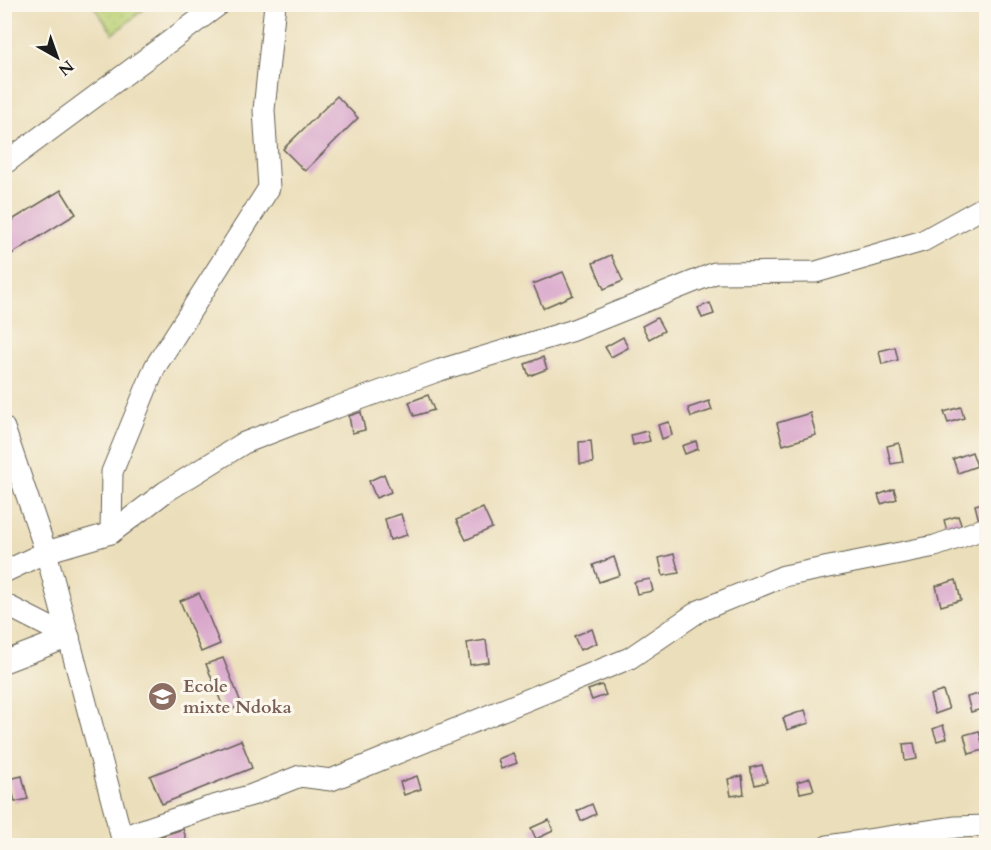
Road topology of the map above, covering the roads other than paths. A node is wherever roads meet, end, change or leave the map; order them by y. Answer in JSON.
{"nodes":[{"id":1,"x":220,"y":4,"type":"edge"},
{"id":2,"x":275,"y":4,"type":"edge"},
{"id":3,"x":4,"y":164,"type":"edge"},
{"id":4,"x":987,"y":206,"type":"edge"},
{"id":5,"x":4,"y":428,"type":"edge"},
{"id":6,"x":987,"y":528,"type":"edge"},
{"id":7,"x":111,"y":534,"type":"junction"},
{"id":8,"x":46,"y":552,"type":"junction"},
{"id":9,"x":4,"y":572,"type":"edge"},
{"id":10,"x":4,"y":604,"type":"edge"},
{"id":11,"x":69,"y":637,"type":"junction"},
{"id":12,"x":4,"y":662,"type":"edge"},
{"id":13,"x":987,"y":826,"type":"edge"},
{"id":14,"x":956,"y":827,"type":"junction"},
{"id":15,"x":123,"y":841,"type":"edge"},
{"id":16,"x":828,"y":846,"type":"edge"},
{"id":17,"x":940,"y":846,"type":"edge"}],
"edges":[{"from":1,"to":3,"type":"street"},
{"from":2,"to":7,"type":"street"},
{"from":4,"to":7,"type":"street"},
{"from":5,"to":8,"type":"street"},
{"from":6,"to":15,"type":"street"},
{"from":7,"to":8,"type":"street"},
{"from":8,"to":9,"type":"street"},
{"from":8,"to":11,"type":"street"},
{"from":10,"to":11,"type":"street"},
{"from":11,"to":12,"type":"street"},
{"from":11,"to":15,"type":"street"},
{"from":13,"to":14,"type":"street"},
{"from":14,"to":16,"type":"street"},
{"from":14,"to":17,"type":"street"}]}
